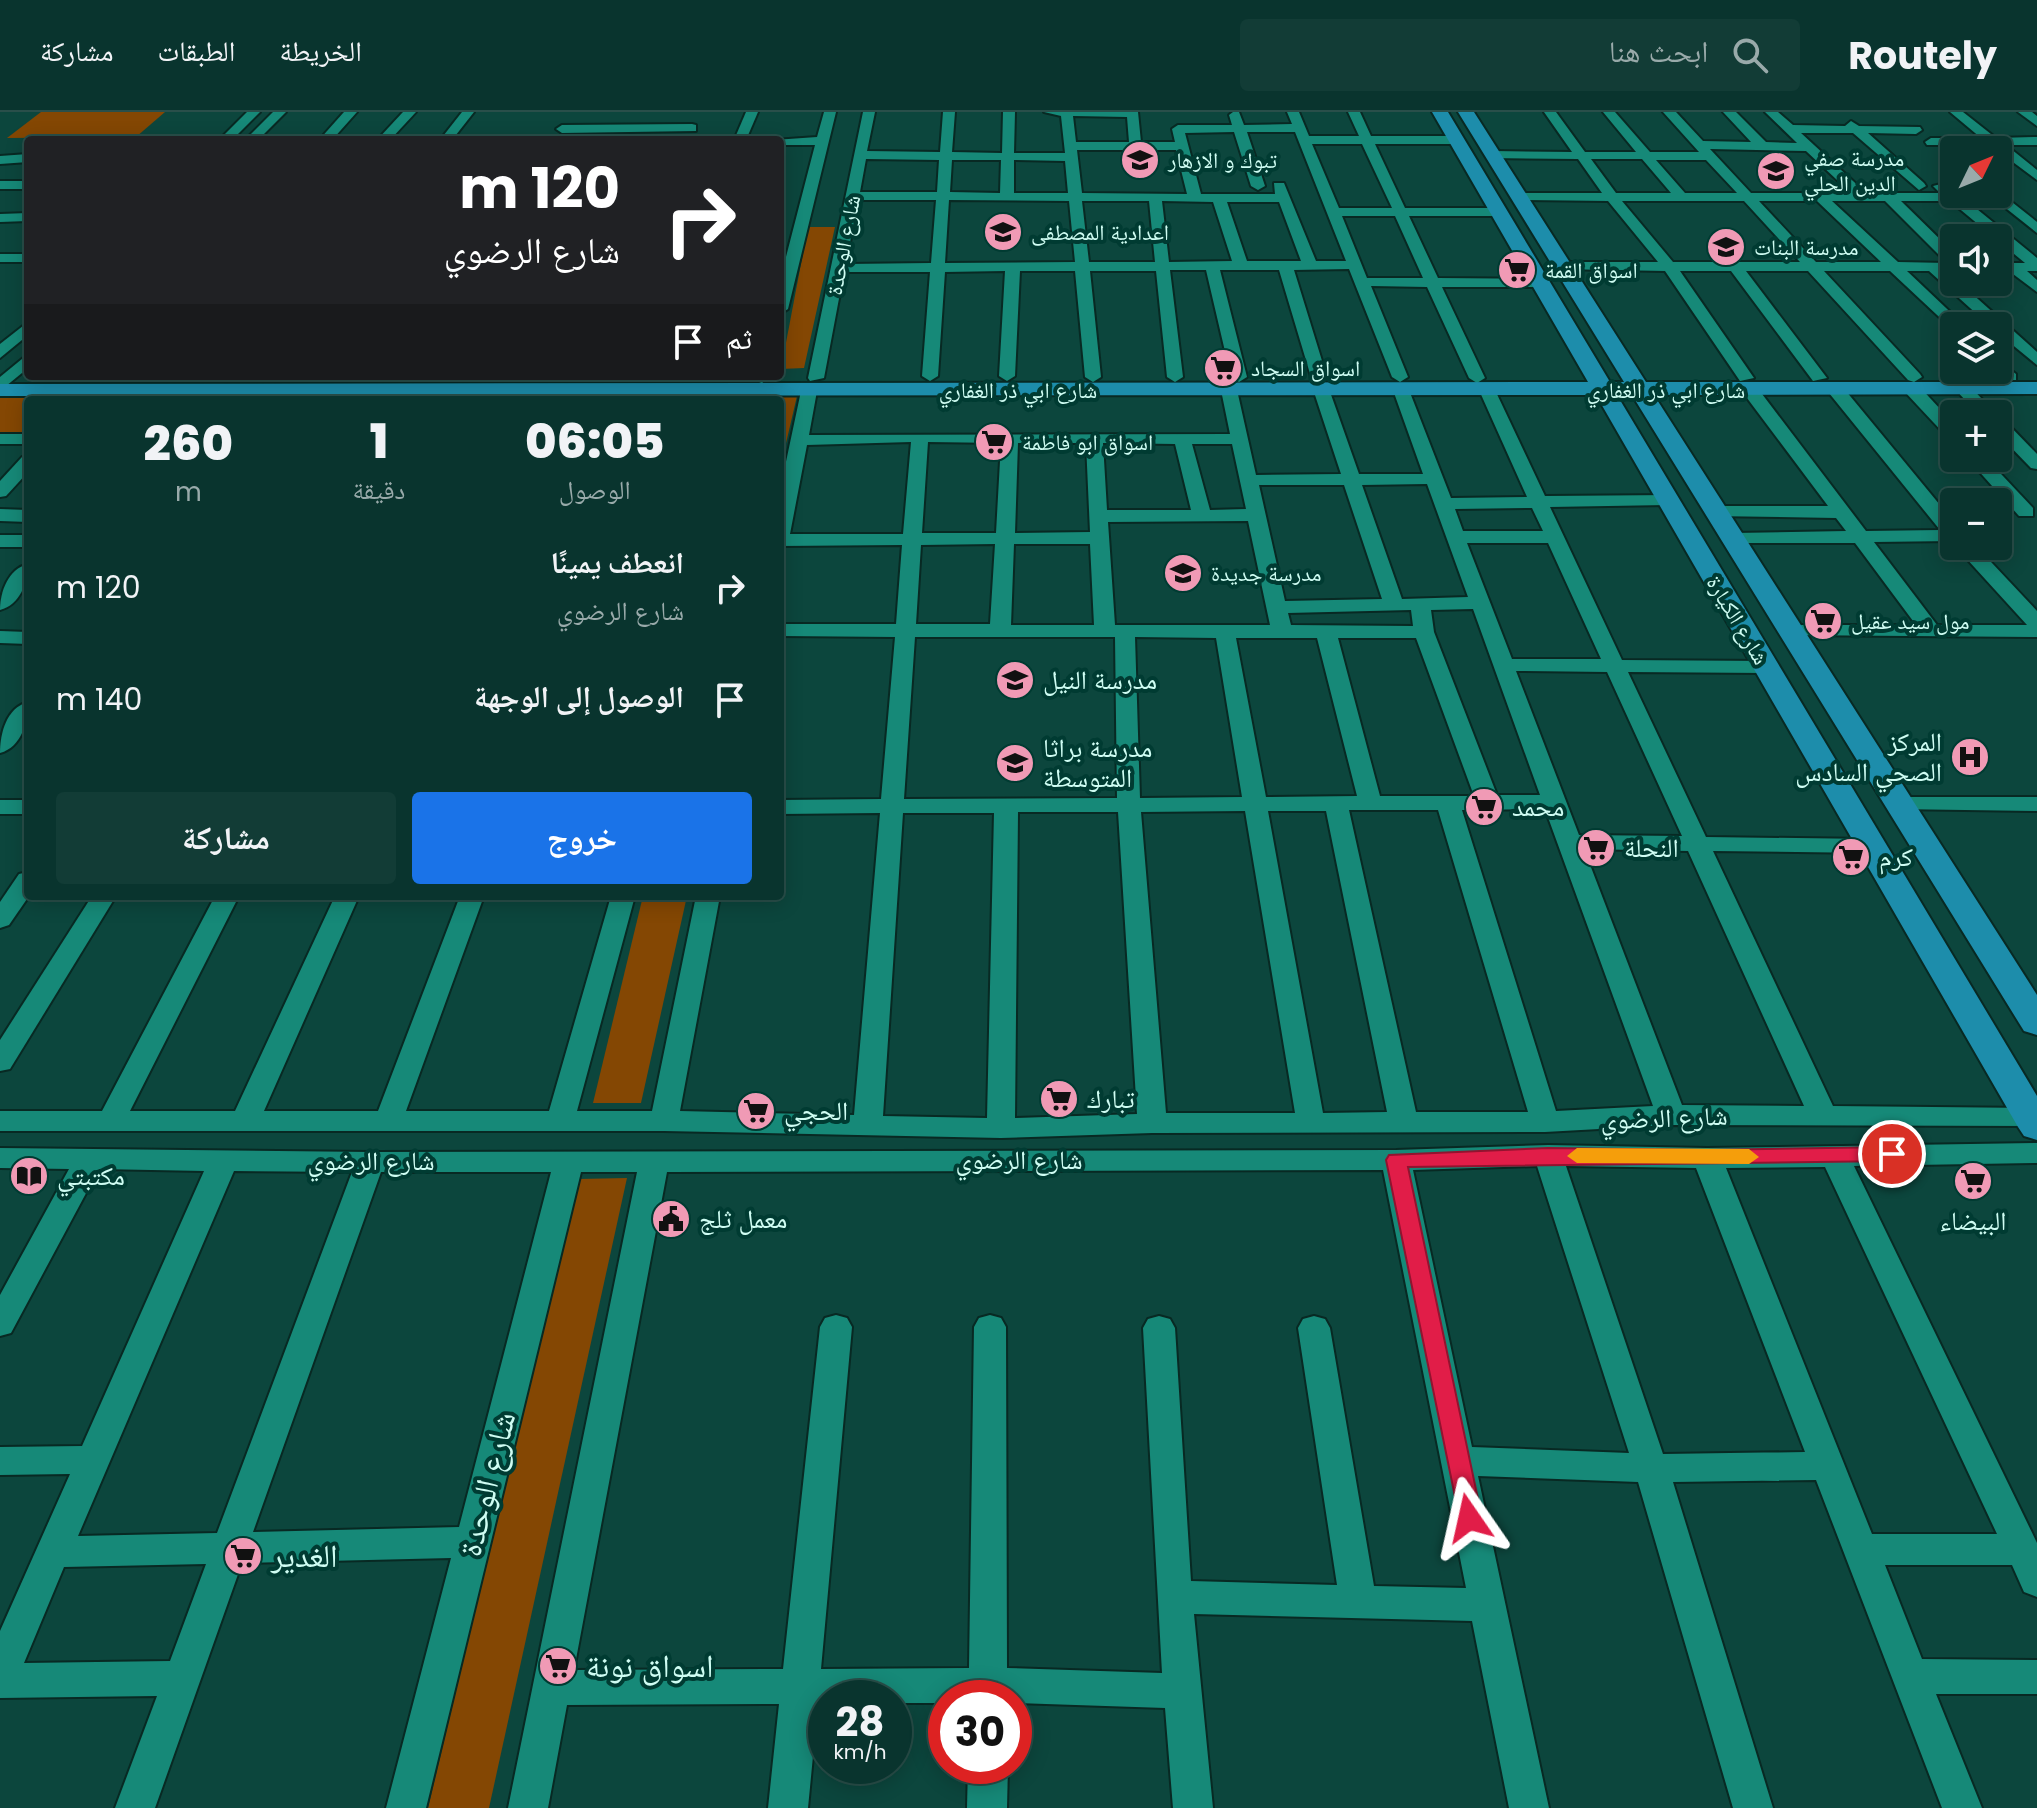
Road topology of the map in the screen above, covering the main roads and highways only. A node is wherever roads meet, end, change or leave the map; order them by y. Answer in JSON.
{"nodes":[{"id":1,"x":1440,"y":112,"type":"edge"},
{"id":2,"x":1466,"y":112,"type":"edge"},
{"id":3,"x":1506,"y":209,"type":"junction"},
{"id":4,"x":1614,"y":347,"type":"junction"},
{"id":5,"x":1579,"y":351,"type":"junction"},
{"id":6,"x":2012,"y":375,"type":"edge"},
{"id":7,"x":1940,"y":379,"type":"edge"},
{"id":8,"x":52,"y":380,"type":"edge"},
{"id":9,"x":2,"y":383,"type":"edge"},
{"id":10,"x":1234,"y":383,"type":"junction"},
{"id":11,"x":1637,"y":383,"type":"junction"},
{"id":12,"x":1912,"y":383,"type":"junction"},
{"id":13,"x":464,"y":384,"type":"edge"},
{"id":14,"x":812,"y":384,"type":"junction"},
{"id":15,"x":1533,"y":384,"type":"junction"},
{"id":16,"x":1598,"y":384,"type":"junction"},
{"id":17,"x":1701,"y":384,"type":"junction"},
{"id":18,"x":498,"y":386,"type":"edge"},
{"id":19,"x":577,"y":386,"type":"edge"},
{"id":20,"x":762,"y":386,"type":"edge"},
{"id":21,"x":2036,"y":386,"type":"edge"},
{"id":22,"x":400,"y":395,"type":"edge"},
{"id":23,"x":649,"y":395,"type":"edge"},
{"id":24,"x":1619,"y":418,"type":"junction"},
{"id":25,"x":1658,"y":418,"type":"junction"},
{"id":26,"x":1825,"y":767,"type":"junction"},
{"id":27,"x":1893,"y":789,"type":"junction"},
{"id":28,"x":1841,"y":794,"type":"junction"},
{"id":29,"x":2037,"y":1023,"type":"edge"},
{"id":30,"x":2034,"y":1123,"type":"edge"}],
"edges":[{"from":1,"to":3,"type":"main road","name":"شارع الكيارة"},
{"from":2,"to":3,"type":"main road","name":"شارع الكيارة"},
{"from":3,"to":4,"type":"main road","name":"شارع الكيارة"},
{"from":3,"to":5,"type":"main road","name":"شارع الكيارة"},
{"from":4,"to":11,"type":"main road","name":"شارع الكيارة"},
{"from":4,"to":17,"type":"main road"},
{"from":5,"to":15,"type":"main road"},
{"from":5,"to":16,"type":"main road","name":"شارع الكيارة"},
{"from":6,"to":21,"type":"main road","name":"شارع ابي ذر الغفاري"},
{"from":7,"to":12,"type":"main road","name":"شارع ابي ذر الغفاري"},
{"from":8,"to":9,"type":"main road"},
{"from":9,"to":22,"type":"main road","name":"شارع ابي ذر الغفاري"},
{"from":10,"to":14,"type":"main road","name":"شارع ابي ذر الغفاري"},
{"from":10,"to":14,"type":"main road","name":"شارع ابي ذر الغفاري"},
{"from":10,"to":15,"type":"main road","name":"شارع ابي ذر الغفاري"},
{"from":11,"to":16,"type":"main road","name":"شارع ابي ذر الغفاري"},
{"from":11,"to":17,"type":"main road","name":"شارع ابي ذر الغفاري"},
{"from":11,"to":25,"type":"main road","name":"شارع الكيارة"},
{"from":12,"to":17,"type":"main road","name":"شارع ابي ذر الغفاري"},
{"from":12,"to":21,"type":"main road","name":"شارع ابي ذر الغفاري"},
{"from":13,"to":18,"type":"main road","name":"شارع ابي ذر الغفاري"},
{"from":13,"to":22,"type":"main road","name":"شارع ابي ذر الغفاري"},
{"from":14,"to":20,"type":"main road","name":"شارع ابي ذر الغفاري"},
{"from":15,"to":16,"type":"main road","name":"شارع ابي ذر الغفاري"},
{"from":15,"to":24,"type":"main road"},
{"from":16,"to":24,"type":"main road","name":"شارع الكيارة"},
{"from":17,"to":25,"type":"main road"},
{"from":18,"to":19,"type":"main road","name":"شارع ابي ذر الغفاري"},
{"from":19,"to":20,"type":"main road","name":"شارع ابي ذر الغفاري"},
{"from":19,"to":23,"type":"main road","name":"شارع ابي ذر الغفاري"},
{"from":20,"to":23,"type":"main road","name":"شارع ابي ذر الغفاري"},
{"from":24,"to":26,"type":"main road","name":"شارع الكيارة"},
{"from":25,"to":27,"type":"main road","name":"شارع الكيارة"},
{"from":26,"to":27,"type":"main road"},
{"from":26,"to":28,"type":"main road","name":"شارع الكيارة"},
{"from":27,"to":28,"type":"main road"},
{"from":27,"to":29,"type":"main road","name":"شارع الكيارة"},
{"from":28,"to":30,"type":"main road","name":"شارع الكيارة"}]}
